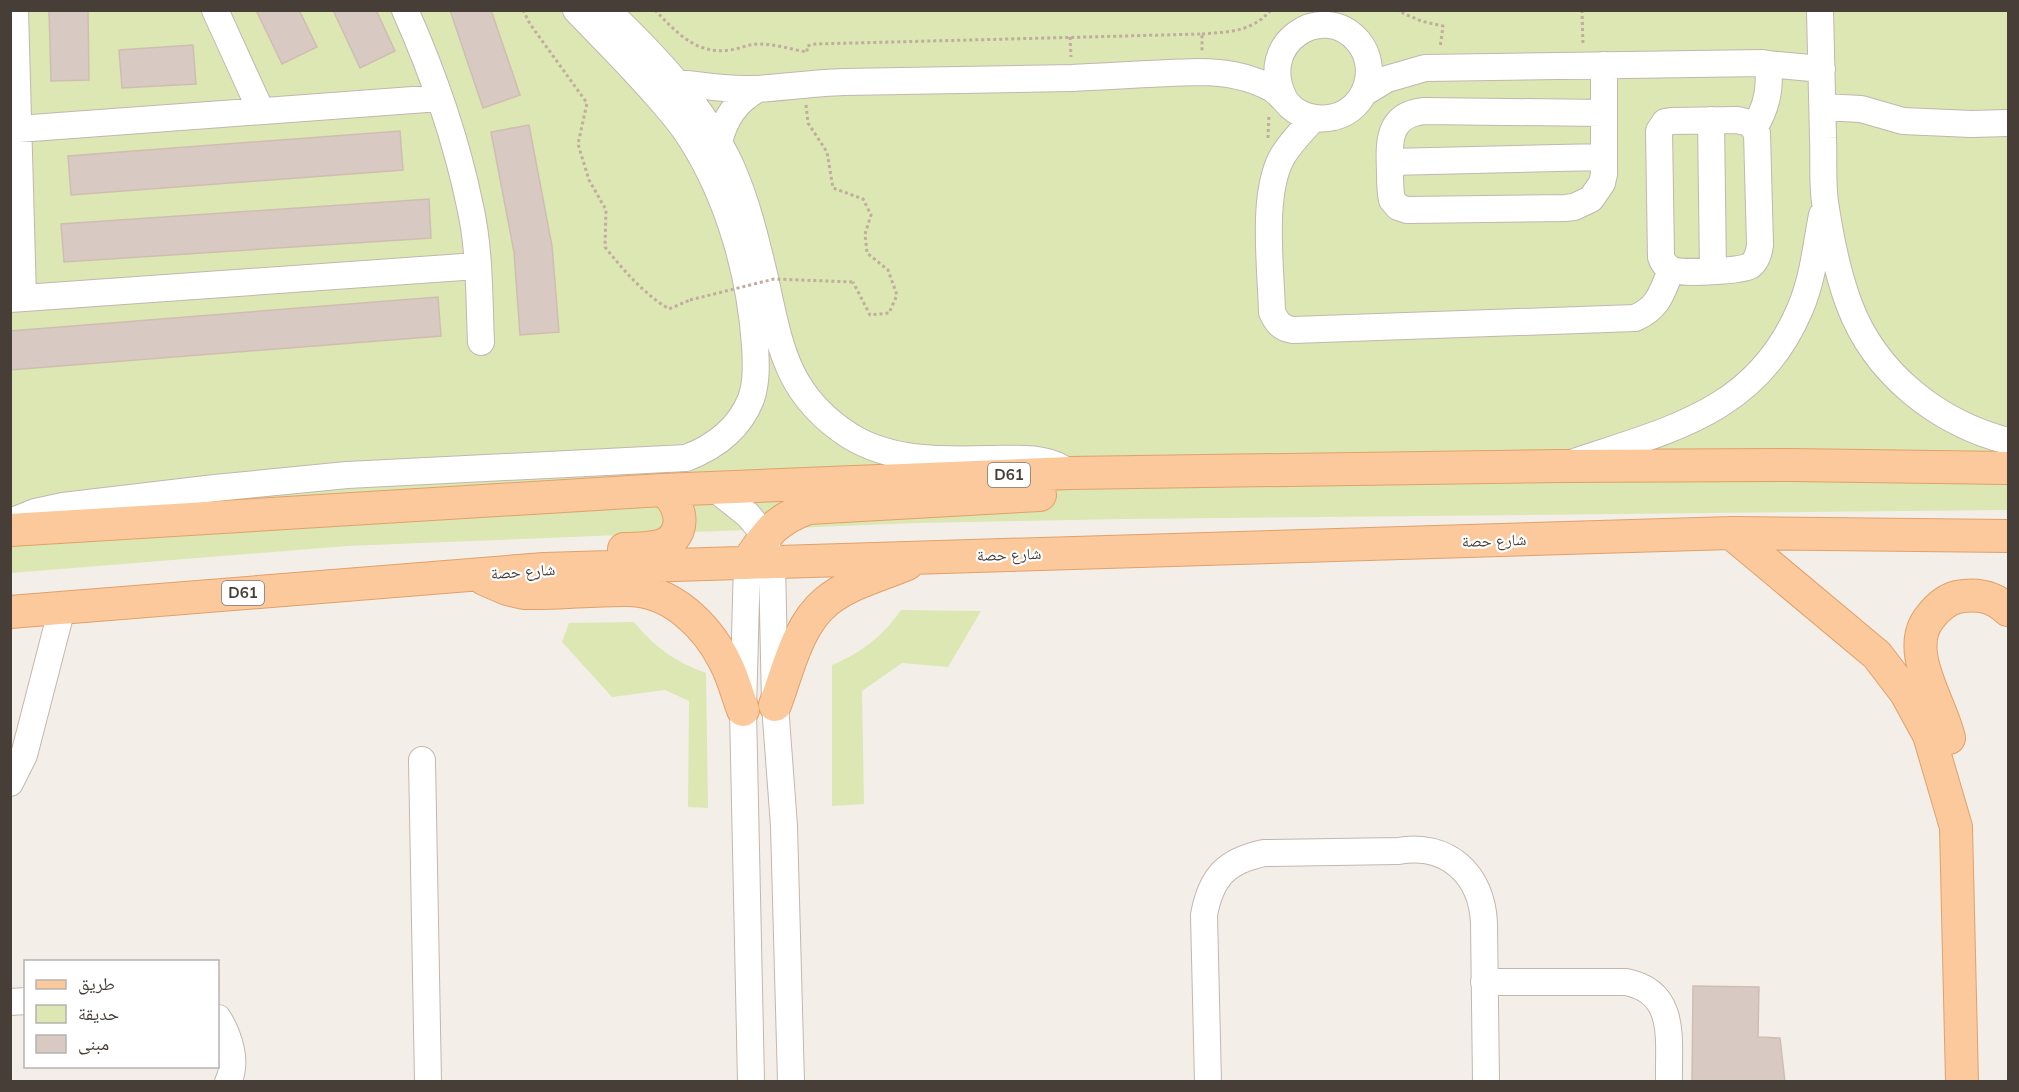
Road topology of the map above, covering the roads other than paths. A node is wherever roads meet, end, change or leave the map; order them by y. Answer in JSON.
{"nodes":[{"id":1,"x":15,"y":10,"type":"edge"},
{"id":2,"x":214,"y":10,"type":"edge"},
{"id":3,"x":405,"y":10,"type":"edge"},
{"id":4,"x":576,"y":10,"type":"edge"},
{"id":5,"x":608,"y":10,"type":"edge"},
{"id":6,"x":1304,"y":10,"type":"edge"},
{"id":7,"x":1342,"y":10,"type":"edge"},
{"id":8,"x":1821,"y":10,"type":"edge"},
{"id":9,"x":1290,"y":38,"type":"junction"},
{"id":10,"x":1358,"y":41,"type":"junction"},
{"id":11,"x":1767,"y":64,"type":"junction"},
{"id":12,"x":1594,"y":65,"type":"junction"},
{"id":13,"x":1432,"y":68,"type":"junction"},
{"id":14,"x":1822,"y":69,"type":"junction"},
{"id":15,"x":1214,"y":73,"type":"junction"},
{"id":16,"x":675,"y":82,"type":"junction"},
{"id":17,"x":758,"y":89,"type":"junction"},
{"id":18,"x":1364,"y":93,"type":"junction"},
{"id":19,"x":440,"y":98,"type":"junction"},
{"id":20,"x":1287,"y":102,"type":"junction"},
{"id":21,"x":1822,"y":107,"type":"junction"},
{"id":22,"x":261,"y":111,"type":"junction"},
{"id":23,"x":1604,"y":113,"type":"junction"},
{"id":24,"x":1314,"y":118,"type":"junction"},
{"id":25,"x":1711,"y":120,"type":"junction"},
{"id":26,"x":2008,"y":123,"type":"edge"},
{"id":27,"x":1754,"y":128,"type":"junction"},
{"id":28,"x":18,"y":129,"type":"junction"},
{"id":29,"x":719,"y":142,"type":"junction"},
{"id":30,"x":1604,"y":157,"type":"junction"},
{"id":31,"x":1282,"y":158,"type":"junction"},
{"id":32,"x":1390,"y":162,"type":"junction"},
{"id":33,"x":1825,"y":200,"type":"junction"},
{"id":34,"x":477,"y":266,"type":"junction"},
{"id":35,"x":1671,"y":270,"type":"junction"},
{"id":36,"x":1713,"y":271,"type":"junction"},
{"id":37,"x":17,"y":299,"type":"edge"},
{"id":38,"x":481,"y":342,"type":"dead end"},
{"id":39,"x":2008,"y":441,"type":"edge"},
{"id":40,"x":1561,"y":466,"type":"junction"},
{"id":41,"x":2008,"y":468,"type":"edge"},
{"id":42,"x":1185,"y":471,"type":"junction"},
{"id":43,"x":1070,"y":472,"type":"junction"},
{"id":44,"x":714,"y":488,"type":"junction"},
{"id":45,"x":662,"y":490,"type":"junction"},
{"id":46,"x":10,"y":522,"type":"edge"},
{"id":47,"x":10,"y":530,"type":"edge"},
{"id":48,"x":1731,"y":533,"type":"junction"},
{"id":49,"x":2008,"y":536,"type":"edge"},
{"id":50,"x":761,"y":554,"type":"junction"},
{"id":51,"x":924,"y":556,"type":"junction"},
{"id":52,"x":544,"y":569,"type":"junction"},
{"id":53,"x":476,"y":574,"type":"junction"},
{"id":54,"x":62,"y":608,"type":"junction"},
{"id":55,"x":2008,"y":610,"type":"edge"},
{"id":56,"x":10,"y":612,"type":"edge"},
{"id":57,"x":775,"y":705,"type":"junction"},
{"id":58,"x":743,"y":710,"type":"junction"},
{"id":59,"x":422,"y":760,"type":"dead end"},
{"id":60,"x":10,"y":783,"type":"edge"},
{"id":61,"x":1956,"y":826,"type":"junction"},
{"id":62,"x":1484,"y":982,"type":"junction"},
{"id":63,"x":219,"y":1020,"type":"edge"},
{"id":64,"x":219,"y":1056,"type":"edge"},
{"id":65,"x":228,"y":1082,"type":"edge"},
{"id":66,"x":428,"y":1082,"type":"edge"},
{"id":67,"x":751,"y":1082,"type":"edge"},
{"id":68,"x":791,"y":1082,"type":"edge"},
{"id":69,"x":1208,"y":1082,"type":"edge"},
{"id":70,"x":1486,"y":1082,"type":"edge"},
{"id":71,"x":1669,"y":1082,"type":"edge"},
{"id":72,"x":1962,"y":1082,"type":"edge"}],
"edges":[{"from":1,"to":28,"type":"street"},
{"from":2,"to":22,"type":"street"},
{"from":3,"to":19,"type":"street"},
{"from":4,"to":46,"type":"street"},
{"from":5,"to":16,"type":"street"},
{"from":6,"to":9,"type":"street"},
{"from":7,"to":10,"type":"street"},
{"from":8,"to":14,"type":"street"},
{"from":9,"to":10,"type":"street"},
{"from":9,"to":15,"type":"street"},
{"from":9,"to":20,"type":"street"},
{"from":10,"to":13,"type":"street"},
{"from":10,"to":18,"type":"street"},
{"from":11,"to":12,"type":"street"},
{"from":11,"to":14,"type":"street"},
{"from":11,"to":27,"type":"street"},
{"from":12,"to":13,"type":"street"},
{"from":12,"to":23,"type":"street"},
{"from":13,"to":18,"type":"street"},
{"from":14,"to":21,"type":"street"},
{"from":15,"to":17,"type":"street"},
{"from":15,"to":20,"type":"street"},
{"from":16,"to":17,"type":"street"},
{"from":16,"to":29,"type":"street"},
{"from":17,"to":29,"type":"street"},
{"from":18,"to":24,"type":"street"},
{"from":19,"to":22,"type":"street"},
{"from":19,"to":34,"type":"street"},
{"from":20,"to":24,"type":"street"},
{"from":20,"to":31,"type":"street"},
{"from":21,"to":26,"type":"street"},
{"from":21,"to":33,"type":"street"},
{"from":22,"to":28,"type":"street"},
{"from":23,"to":30,"type":"street"},
{"from":23,"to":32,"type":"street"},
{"from":24,"to":31,"type":"street"},
{"from":25,"to":27,"type":"street"},
{"from":25,"to":35,"type":"street"},
{"from":25,"to":36,"type":"street"},
{"from":27,"to":36,"type":"street"},
{"from":28,"to":37,"type":"street"},
{"from":29,"to":43,"type":"street"},
{"from":30,"to":32,"type":"street"},
{"from":30,"to":32,"type":"street"},
{"from":31,"to":35,"type":"street"},
{"from":33,"to":39,"type":"street"},
{"from":33,"to":40,"type":"street"},
{"from":34,"to":37,"type":"street"},
{"from":34,"to":38,"type":"street"},
{"from":35,"to":36,"type":"street"},
{"from":40,"to":41,"type":"main road","number":"D61"},
{"from":40,"to":42,"type":"main road","number":"D61"},
{"from":42,"to":43,"type":"main road","number":"D61"},
{"from":42,"to":50,"type":"main road"},
{"from":43,"to":44,"type":"main road","number":"D61"},
{"from":44,"to":45,"type":"main road","number":"D61"},
{"from":44,"to":50,"type":"street"},
{"from":45,"to":47,"type":"main road","number":"D61"},
{"from":45,"to":52,"type":"main road"},
{"from":48,"to":49,"type":"main road","name":"شارع حصة","number":"D61"},
{"from":48,"to":51,"type":"main road","name":"شارع حصة","number":"D61"},
{"from":48,"to":61,"type":"main road"},
{"from":50,"to":51,"type":"main road","name":"شارع حصة","number":"D61"},
{"from":50,"to":52,"type":"main road","name":"شارع حصة","number":"D61"},
{"from":50,"to":57,"type":"street"},
{"from":50,"to":58,"type":"street"},
{"from":51,"to":57,"type":"main road"},
{"from":52,"to":53,"type":"main road","name":"شارع حصة","number":"D61"},
{"from":53,"to":54,"type":"main road","name":"شارع حصة","number":"D61"},
{"from":53,"to":58,"type":"main road"},
{"from":54,"to":56,"type":"main road","name":"شارع حصة","number":"D61"},
{"from":54,"to":60,"type":"street"},
{"from":55,"to":61,"type":"main road"},
{"from":57,"to":68,"type":"street"},
{"from":58,"to":67,"type":"street"},
{"from":59,"to":66,"type":"street"},
{"from":61,"to":72,"type":"main road"},
{"from":62,"to":69,"type":"street"},
{"from":62,"to":70,"type":"street"},
{"from":62,"to":71,"type":"street"},
{"from":63,"to":65,"type":"street"},
{"from":64,"to":65,"type":"street"}]}
